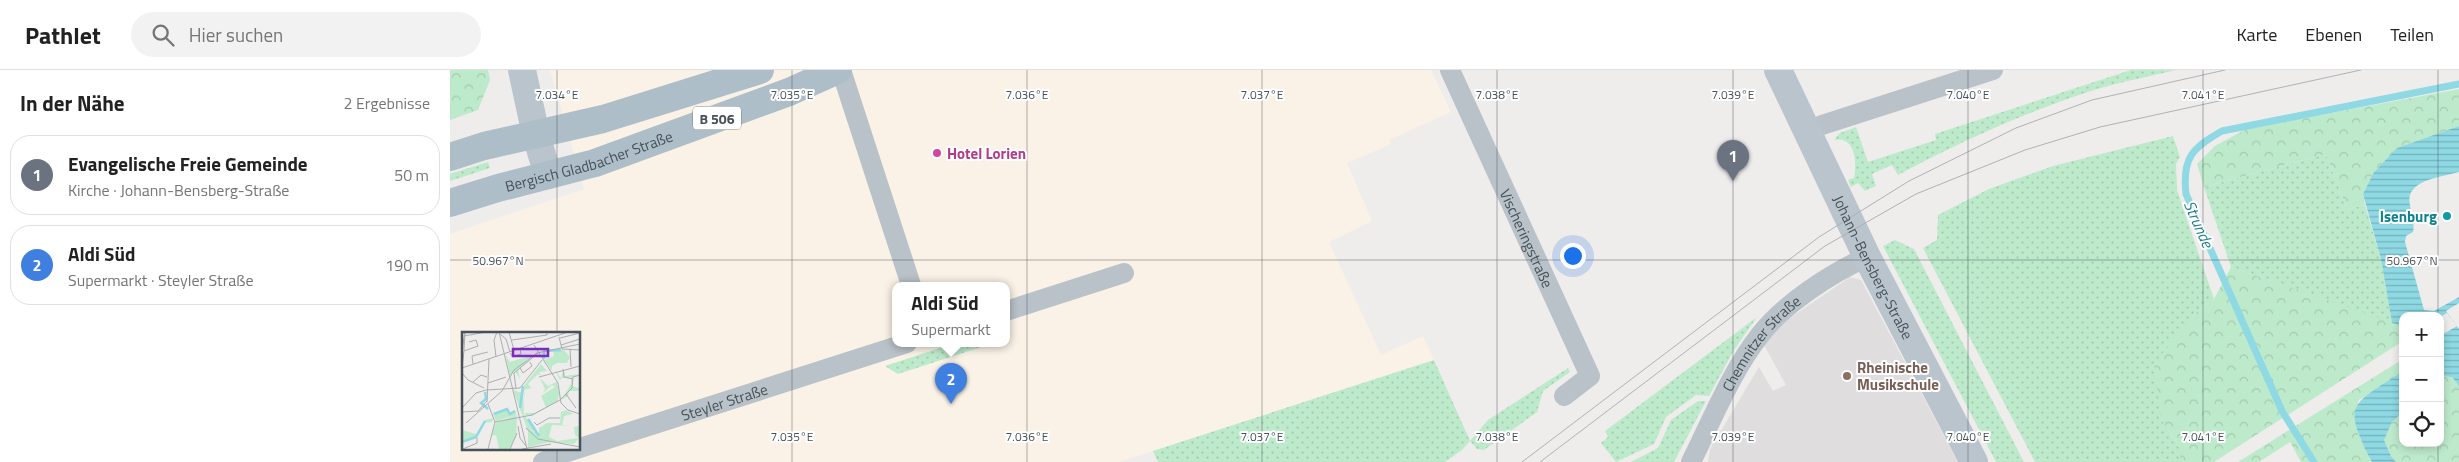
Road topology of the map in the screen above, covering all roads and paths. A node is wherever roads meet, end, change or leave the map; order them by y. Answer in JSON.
{"nodes":[{"id":1,"x":522,"y":70,"type":"edge"},
{"id":2,"x":760,"y":70,"type":"edge"},
{"id":3,"x":840,"y":70,"type":"edge"},
{"id":4,"x":1450,"y":70,"type":"edge"},
{"id":5,"x":1778,"y":70,"type":"edge"},
{"id":6,"x":1993,"y":70,"type":"edge"},
{"id":7,"x":1807,"y":132,"type":"junction"},
{"id":8,"x":536,"y":135,"type":"junction"},
{"id":9,"x":450,"y":157,"type":"edge"},
{"id":10,"x":548,"y":175,"type":"junction"},
{"id":11,"x":450,"y":203,"type":"edge"},
{"id":12,"x":1867,"y":257,"type":"junction"},
{"id":13,"x":1124,"y":273,"type":"dead end"},
{"id":14,"x":910,"y":282,"type":"edge"},
{"id":15,"x":1010,"y":310,"type":"edge"},
{"id":16,"x":895,"y":347,"type":"edge"},
{"id":17,"x":1564,"y":396,"type":"dead end"},
{"id":18,"x":580,"y":448,"type":"edge"},
{"id":19,"x":573,"y":450,"type":"edge"},
{"id":20,"x":543,"y":462,"type":"edge"},
{"id":21,"x":1691,"y":462,"type":"edge"},
{"id":22,"x":1974,"y":462,"type":"edge"}],
"edges":[{"from":1,"to":8,"type":"street"},
{"from":2,"to":8,"type":"main road","number":"B 506"},
{"from":3,"to":10,"type":"main road","name":"Bergisch Gladbacher Straße","number":"B 506"},
{"from":3,"to":14,"type":"street"},
{"from":4,"to":17,"type":"street","name":"Vischeringstraße"},
{"from":5,"to":7,"type":"street","name":"Johann-Bensberg-Straße"},
{"from":6,"to":7,"type":"street"},
{"from":7,"to":12,"type":"street","name":"Johann-Bensberg-Straße"},
{"from":8,"to":9,"type":"main road","number":"B 506"},
{"from":8,"to":10,"type":"street"},
{"from":10,"to":11,"type":"main road","name":"Bergisch Gladbacher Straße","number":"B 506"},
{"from":12,"to":21,"type":"street","name":"Chemnitzer Straße"},
{"from":12,"to":22,"type":"street","name":"Johann-Bensberg-Straße"},
{"from":13,"to":15,"type":"street"},
{"from":16,"to":18,"type":"street","name":"Steyler Straße"},
{"from":19,"to":20,"type":"street","name":"Steyler Straße"}]}
